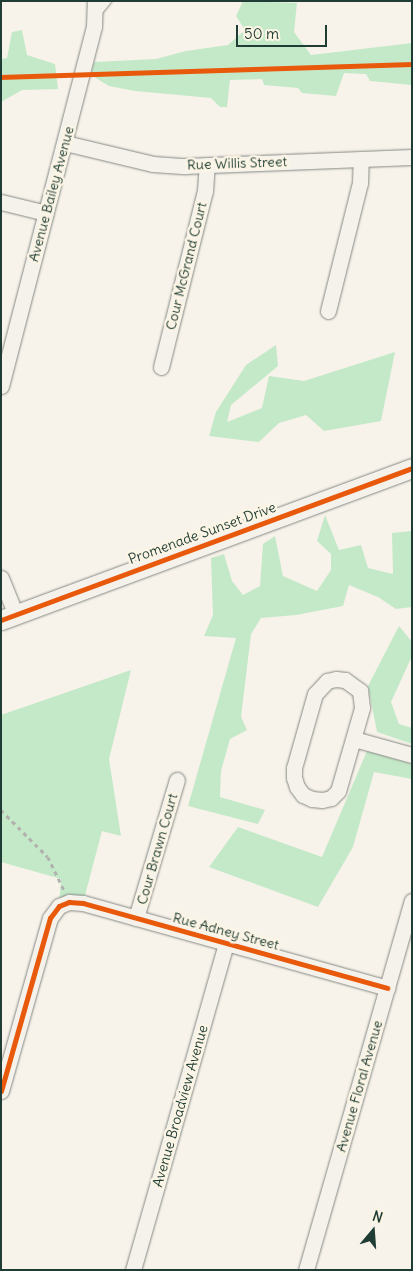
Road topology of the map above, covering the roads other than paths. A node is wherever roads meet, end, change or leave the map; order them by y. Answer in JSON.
{"nodes":[{"id":1,"x":107,"y":1,"type":"edge"},
{"id":2,"x":95,"y":8,"type":"edge"},
{"id":3,"x":65,"y":143,"type":"junction"},
{"id":4,"x":412,"y":157,"type":"edge"},
{"id":5,"x":362,"y":159,"type":"junction"},
{"id":6,"x":207,"y":165,"type":"junction"},
{"id":7,"x":1,"y":202,"type":"edge"},
{"id":8,"x":46,"y":213,"type":"junction"},
{"id":9,"x":328,"y":311,"type":"dead end"},
{"id":10,"x":161,"y":367,"type":"dead end"},
{"id":11,"x":1,"y":386,"type":"edge"},
{"id":12,"x":412,"y":468,"type":"edge"},
{"id":13,"x":1,"y":578,"type":"edge"},
{"id":14,"x":8,"y":618,"type":"edge"},
{"id":15,"x":354,"y":739,"type":"junction"},
{"id":16,"x":412,"y":755,"type":"edge"},
{"id":17,"x":177,"y":780,"type":"dead end"},
{"id":18,"x":412,"y":902,"type":"edge"},
{"id":19,"x":136,"y":918,"type":"junction"},
{"id":20,"x":226,"y":943,"type":"junction"},
{"id":21,"x":387,"y":988,"type":"junction"},
{"id":22,"x":1,"y":1091,"type":"edge"},
{"id":23,"x":133,"y":1270,"type":"edge"},
{"id":24,"x":306,"y":1270,"type":"edge"}],
"edges":[{"from":1,"to":2,"type":"lane"},
{"from":2,"to":3,"type":"street","name":"Avenue Bailey Avenue"},
{"from":3,"to":6,"type":"street","name":"Rue Willis Street"},
{"from":3,"to":8,"type":"street","name":"Avenue Bailey Avenue"},
{"from":4,"to":5,"type":"street","name":"Rue Willis Street"},
{"from":5,"to":6,"type":"street","name":"Rue Willis Street"},
{"from":5,"to":9,"type":"street"},
{"from":6,"to":10,"type":"street","name":"Cour McGrand Court"},
{"from":7,"to":8,"type":"street"},
{"from":8,"to":11,"type":"street","name":"Avenue Bailey Avenue"},
{"from":12,"to":14,"type":"street","name":"Promenade Sunset Drive"},
{"from":13,"to":14,"type":"street"},
{"from":15,"to":15,"type":"street"},
{"from":15,"to":16,"type":"street"},
{"from":17,"to":19,"type":"street","name":"Cour Brawn Court"},
{"from":18,"to":21,"type":"street","name":"Avenue Floral Avenue"},
{"from":19,"to":20,"type":"street","name":"Rue Adney Street"},
{"from":19,"to":22,"type":"street","name":"Rue Adney Street"},
{"from":20,"to":21,"type":"street","name":"Rue Adney Street"},
{"from":20,"to":23,"type":"street","name":"Avenue Broadview Avenue"},
{"from":21,"to":24,"type":"street","name":"Avenue Floral Avenue"}]}
